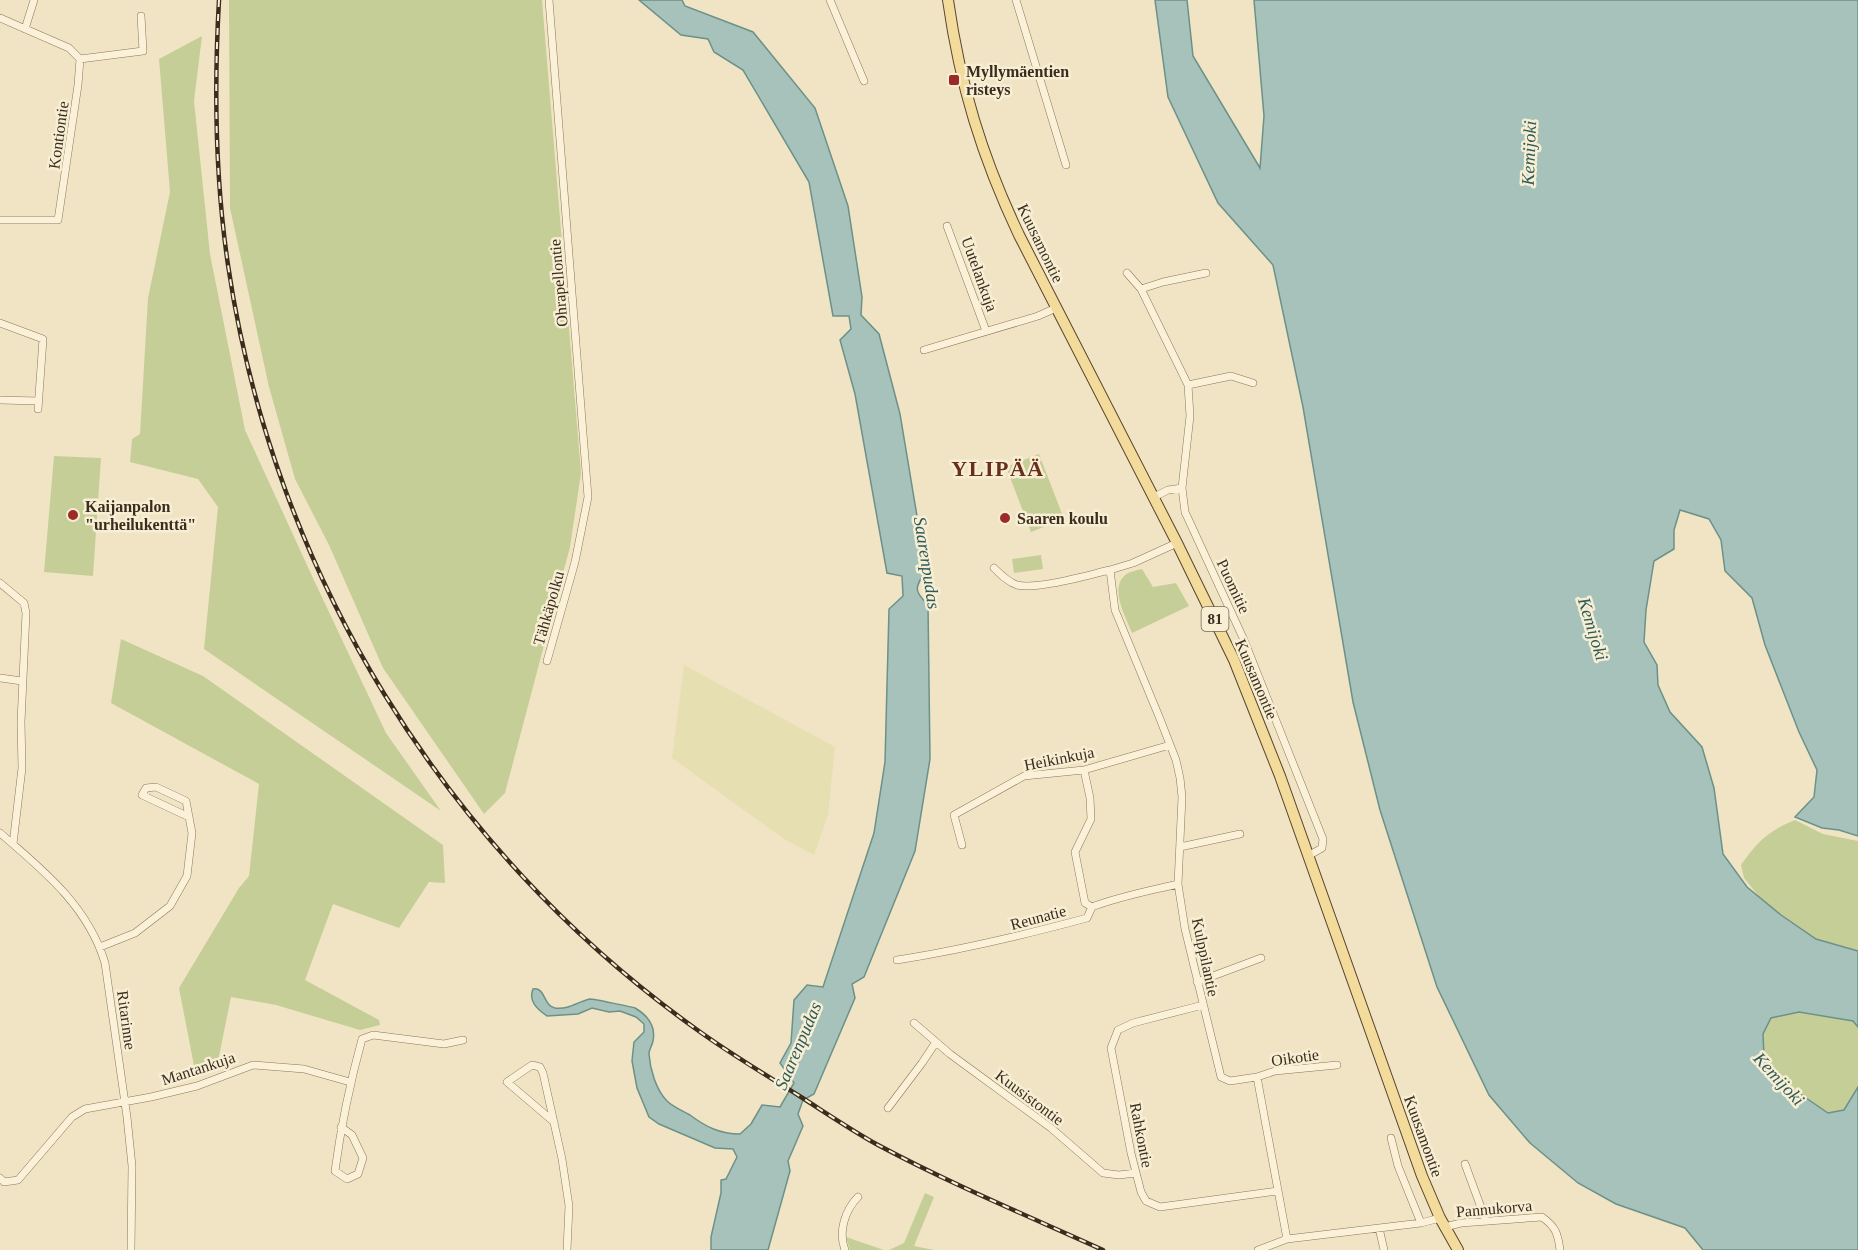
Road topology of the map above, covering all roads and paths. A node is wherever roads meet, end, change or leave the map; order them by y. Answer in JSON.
{"nodes":[{"id":1,"x":34,"y":0,"type":"edge"},
{"id":2,"x":549,"y":0,"type":"edge"},
{"id":3,"x":830,"y":0,"type":"edge"},
{"id":4,"x":948,"y":0,"type":"edge"},
{"id":5,"x":1016,"y":0,"type":"edge"},
{"id":6,"x":141,"y":16,"type":"dead end"},
{"id":7,"x":0,"y":18,"type":"edge"},
{"id":8,"x":25,"y":29,"type":"junction"},
{"id":9,"x":80,"y":59,"type":"junction"},
{"id":10,"x":864,"y":81,"type":"dead end"},
{"id":11,"x":1066,"y":165,"type":"dead end"},
{"id":12,"x":0,"y":220,"type":"edge"},
{"id":13,"x":947,"y":226,"type":"dead end"},
{"id":14,"x":1127,"y":273,"type":"dead end"},
{"id":15,"x":1206,"y":273,"type":"dead end"},
{"id":16,"x":1141,"y":289,"type":"junction"},
{"id":17,"x":1056,"y":308,"type":"junction"},
{"id":18,"x":0,"y":323,"type":"edge"},
{"id":19,"x":986,"y":331,"type":"junction"},
{"id":20,"x":924,"y":350,"type":"dead end"},
{"id":21,"x":1253,"y":383,"type":"dead end"},
{"id":22,"x":1188,"y":385,"type":"junction"},
{"id":23,"x":0,"y":400,"type":"edge"},
{"id":24,"x":1182,"y":488,"type":"junction"},
{"id":25,"x":1154,"y":497,"type":"junction"},
{"id":26,"x":1177,"y":543,"type":"junction"},
{"id":27,"x":575,"y":562,"type":"joint"},
{"id":28,"x":994,"y":568,"type":"dead end"},
{"id":29,"x":1110,"y":570,"type":"junction"},
{"id":30,"x":0,"y":583,"type":"edge"},
{"id":31,"x":547,"y":661,"type":"dead end"},
{"id":32,"x":0,"y":678,"type":"edge"},
{"id":33,"x":22,"y":681,"type":"junction"},
{"id":34,"x":1170,"y":745,"type":"junction"},
{"id":35,"x":1084,"y":770,"type":"junction"},
{"id":36,"x":189,"y":817,"type":"dead end"},
{"id":37,"x":1240,"y":834,"type":"dead end"},
{"id":38,"x":1,"y":836,"type":"edge"},
{"id":39,"x":13,"y":844,"type":"junction"},
{"id":40,"x":962,"y":845,"type":"dead end"},
{"id":41,"x":1180,"y":847,"type":"junction"},
{"id":42,"x":1308,"y":856,"type":"junction"},
{"id":43,"x":1178,"y":884,"type":"junction"},
{"id":44,"x":1092,"y":906,"type":"junction"},
{"id":45,"x":100,"y":947,"type":"junction"},
{"id":46,"x":1262,"y":958,"type":"dead end"},
{"id":47,"x":897,"y":960,"type":"dead end"},
{"id":48,"x":1197,"y":982,"type":"junction"},
{"id":49,"x":1203,"y":1005,"type":"junction"},
{"id":50,"x":914,"y":1023,"type":"dead end"},
{"id":51,"x":463,"y":1040,"type":"dead end"},
{"id":52,"x":936,"y":1042,"type":"junction"},
{"id":53,"x":1337,"y":1065,"type":"dead end"},
{"id":54,"x":1257,"y":1077,"type":"junction"},
{"id":55,"x":350,"y":1082,"type":"junction"},
{"id":56,"x":125,"y":1101,"type":"junction"},
{"id":57,"x":888,"y":1108,"type":"dead end"},
{"id":58,"x":554,"y":1122,"type":"junction"},
{"id":59,"x":341,"y":1127,"type":"junction"},
{"id":60,"x":1391,"y":1138,"type":"dead end"},
{"id":61,"x":1465,"y":1164,"type":"dead end"},
{"id":62,"x":1136,"y":1173,"type":"junction"},
{"id":63,"x":2,"y":1180,"type":"edge"},
{"id":64,"x":1278,"y":1191,"type":"junction"},
{"id":65,"x":858,"y":1197,"type":"dead end"},
{"id":66,"x":1486,"y":1221,"type":"junction"},
{"id":67,"x":1442,"y":1222,"type":"junction"},
{"id":68,"x":1421,"y":1223,"type":"junction"},
{"id":69,"x":1379,"y":1228,"type":"junction"},
{"id":70,"x":1287,"y":1239,"type":"junction"},
{"id":71,"x":131,"y":1250,"type":"edge"},
{"id":72,"x":567,"y":1250,"type":"edge"},
{"id":73,"x":845,"y":1250,"type":"edge"},
{"id":74,"x":1258,"y":1250,"type":"edge"},
{"id":75,"x":1384,"y":1250,"type":"edge"},
{"id":76,"x":1458,"y":1250,"type":"edge"},
{"id":77,"x":1560,"y":1250,"type":"edge"}],
"edges":[{"from":1,"to":8,"type":"street"},
{"from":2,"to":27,"type":"street","name":"Ohrapellontie"},
{"from":3,"to":10,"type":"street"},
{"from":4,"to":17,"type":"main road","name":"Kuusamontie","number":"81"},
{"from":5,"to":11,"type":"street"},
{"from":6,"to":9,"type":"street"},
{"from":7,"to":8,"type":"street"},
{"from":8,"to":9,"type":"street"},
{"from":9,"to":12,"type":"street","name":"Kontiontie"},
{"from":13,"to":19,"type":"street","name":"Uutelankuja"},
{"from":14,"to":16,"type":"street","name":"Puomitie"},
{"from":15,"to":16,"type":"street"},
{"from":16,"to":22,"type":"street","name":"Puomitie"},
{"from":17,"to":19,"type":"street","name":"Uutelankuja"},
{"from":17,"to":25,"type":"main road","name":"Kuusamontie","number":"81"},
{"from":18,"to":23,"type":"street"},
{"from":19,"to":20,"type":"street","name":"Uutelankuja"},
{"from":21,"to":22,"type":"street"},
{"from":22,"to":24,"type":"street","name":"Puomitie"},
{"from":24,"to":25,"type":"street"},
{"from":24,"to":42,"type":"street","name":"Puomitie"},
{"from":25,"to":26,"type":"main road","name":"Kuusamontie","number":"81"},
{"from":26,"to":29,"type":"street"},
{"from":26,"to":42,"type":"main road","name":"Kuusamontie","number":"81"},
{"from":27,"to":31,"type":"street","name":"Tähkäpolku"},
{"from":28,"to":29,"type":"street"},
{"from":29,"to":34,"type":"street","name":"Kulppilantie"},
{"from":30,"to":33,"type":"street"},
{"from":32,"to":33,"type":"street"},
{"from":33,"to":39,"type":"street"},
{"from":34,"to":35,"type":"street","name":"Heikinkuja"},
{"from":34,"to":41,"type":"street","name":"Kulppilantie"},
{"from":35,"to":40,"type":"street","name":"Heikinkuja"},
{"from":35,"to":44,"type":"street"},
{"from":36,"to":45,"type":"street"},
{"from":37,"to":41,"type":"street"},
{"from":38,"to":39,"type":"street","name":"Ritarinne"},
{"from":39,"to":45,"type":"street","name":"Ritarinne"},
{"from":41,"to":43,"type":"street","name":"Kulppilantie"},
{"from":42,"to":67,"type":"main road","name":"Kuusamontie","number":"81"},
{"from":43,"to":44,"type":"street","name":"Reunatie"},
{"from":43,"to":48,"type":"street","name":"Kulppilantie"},
{"from":44,"to":47,"type":"street","name":"Reunatie"},
{"from":45,"to":56,"type":"street","name":"Ritarinne"},
{"from":46,"to":48,"type":"street"},
{"from":48,"to":49,"type":"street","name":"Kulppilantie"},
{"from":49,"to":54,"type":"street","name":"Kulppilantie"},
{"from":49,"to":62,"type":"street","name":"Rahkontie"},
{"from":50,"to":52,"type":"street","name":"Kuusistontie"},
{"from":51,"to":55,"type":"street"},
{"from":52,"to":57,"type":"street"},
{"from":52,"to":62,"type":"street","name":"Kuusistontie"},
{"from":53,"to":54,"type":"street","name":"Oikotie"},
{"from":54,"to":64,"type":"street"},
{"from":55,"to":56,"type":"street","name":"Mantankuja"},
{"from":55,"to":59,"type":"street"},
{"from":56,"to":63,"type":"street","name":"Mantankuja"},
{"from":56,"to":71,"type":"street","name":"Ritarinne"},
{"from":58,"to":58,"type":"street"},
{"from":58,"to":72,"type":"street"},
{"from":59,"to":59,"type":"street"},
{"from":60,"to":68,"type":"street"},
{"from":61,"to":66,"type":"street"},
{"from":62,"to":64,"type":"street","name":"Rahkontie"},
{"from":64,"to":70,"type":"street"},
{"from":65,"to":73,"type":"street"},
{"from":66,"to":67,"type":"street","name":"Pannukorva"},
{"from":66,"to":77,"type":"street","name":"Pannukorva"},
{"from":67,"to":68,"type":"street"},
{"from":67,"to":76,"type":"main road","name":"Kuusamontie","number":"81"},
{"from":68,"to":69,"type":"street"},
{"from":69,"to":70,"type":"street"},
{"from":69,"to":75,"type":"street"},
{"from":70,"to":74,"type":"street"}]}
